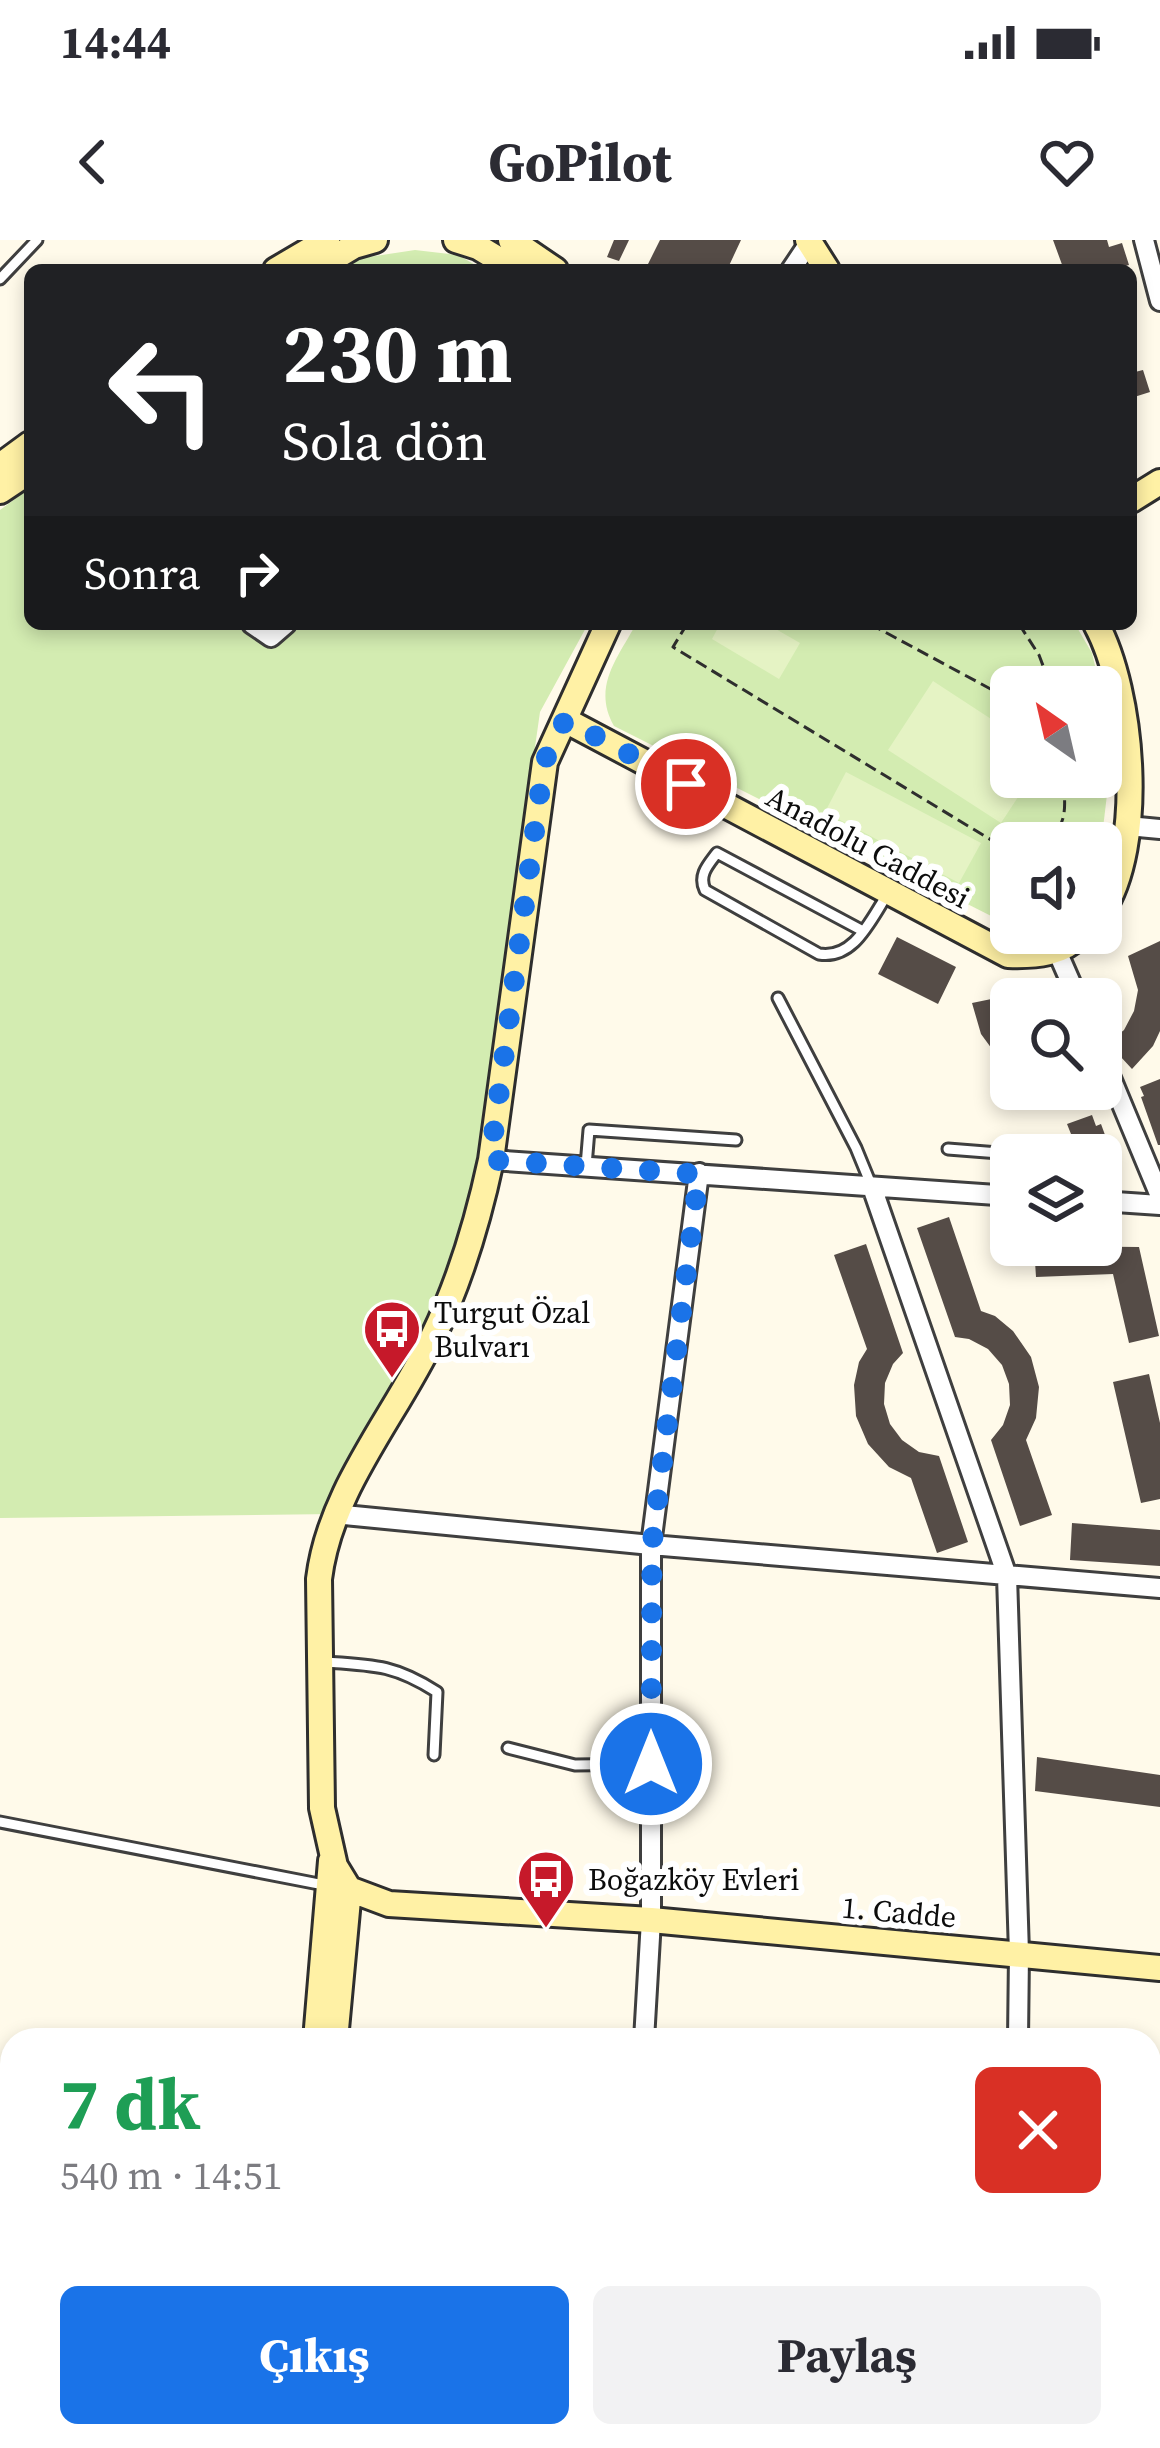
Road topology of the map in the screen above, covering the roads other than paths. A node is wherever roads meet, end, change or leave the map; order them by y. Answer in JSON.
{"nodes":[{"id":1,"x":37,"y":240,"type":"edge"},
{"id":2,"x":374,"y":240,"type":"edge"},
{"id":3,"x":456,"y":240,"type":"edge"},
{"id":4,"x":512,"y":240,"type":"edge"},
{"id":5,"x":1144,"y":240,"type":"edge"},
{"id":6,"x":334,"y":244,"type":"edge"},
{"id":7,"x":289,"y":264,"type":"edge"},
{"id":8,"x":507,"y":264,"type":"edge"},
{"id":9,"x":546,"y":264,"type":"edge"},
{"id":10,"x":0,"y":279,"type":"edge"},
{"id":11,"x":1160,"y":301,"type":"edge"},
{"id":12,"x":605,"y":630,"type":"edge"},
{"id":13,"x":622,"y":630,"type":"edge"},
{"id":14,"x":1098,"y":630,"type":"edge"},
{"id":15,"x":565,"y":720,"type":"junction"},
{"id":16,"x":1128,"y":826,"type":"junction"},
{"id":17,"x":1160,"y":829,"type":"edge"},
{"id":18,"x":1122,"y":862,"type":"edge"},
{"id":19,"x":889,"y":892,"type":"junction"},
{"id":20,"x":863,"y":931,"type":"junction"},
{"id":21,"x":990,"y":946,"type":"edge"},
{"id":22,"x":1004,"y":954,"type":"edge"},
{"id":23,"x":1042,"y":954,"type":"edge"},
{"id":24,"x":778,"y":998,"type":"dead end"},
{"id":25,"x":1122,"y":1106,"type":"edge"},
{"id":26,"x":736,"y":1140,"type":"dead end"},
{"id":27,"x":948,"y":1149,"type":"dead end"},
{"id":28,"x":990,"y":1152,"type":"edge"},
{"id":29,"x":490,"y":1160,"type":"junction"},
{"id":30,"x":586,"y":1166,"type":"junction"},
{"id":31,"x":699,"y":1174,"type":"junction"},
{"id":32,"x":872,"y":1187,"type":"junction"},
{"id":33,"x":990,"y":1195,"type":"edge"},
{"id":34,"x":1160,"y":1200,"type":"edge"},
{"id":35,"x":1122,"y":1201,"type":"edge"},
{"id":36,"x":334,"y":1514,"type":"junction"},
{"id":37,"x":652,"y":1545,"type":"junction"},
{"id":38,"x":1006,"y":1576,"type":"junction"},
{"id":39,"x":1160,"y":1588,"type":"edge"},
{"id":40,"x":320,"y":1662,"type":"junction"},
{"id":41,"x":508,"y":1748,"type":"dead end"},
{"id":42,"x":434,"y":1755,"type":"dead end"},
{"id":43,"x":651,"y":1764,"type":"junction"},
{"id":44,"x":0,"y":1822,"type":"edge"},
{"id":45,"x":339,"y":1887,"type":"junction"},
{"id":46,"x":651,"y":1920,"type":"junction"},
{"id":47,"x":1019,"y":1953,"type":"junction"},
{"id":48,"x":1160,"y":1968,"type":"edge"},
{"id":49,"x":318,"y":2028,"type":"edge"},
{"id":50,"x":335,"y":2028,"type":"edge"},
{"id":51,"x":645,"y":2028,"type":"edge"},
{"id":52,"x":1018,"y":2028,"type":"edge"}],
"edges":[{"from":1,"to":10,"type":"lane"},
{"from":2,"to":6,"type":"street"},
{"from":3,"to":8,"type":"street"},
{"from":4,"to":9,"type":"street"},
{"from":5,"to":11,"type":"street"},
{"from":6,"to":7,"type":"street"},
{"from":12,"to":15,"type":"street"},
{"from":13,"to":15,"type":"street"},
{"from":14,"to":16,"type":"street"},
{"from":15,"to":19,"type":"street","name":"Anadolu Caddesi"},
{"from":15,"to":29,"type":"street"},
{"from":16,"to":17,"type":"street"},
{"from":16,"to":18,"type":"street"},
{"from":19,"to":20,"type":"lane"},
{"from":19,"to":21,"type":"street","name":"Anadolu Caddesi"},
{"from":20,"to":20,"type":"lane"},
{"from":22,"to":23,"type":"street","name":"Anadolu Caddesi"},
{"from":24,"to":32,"type":"lane"},
{"from":25,"to":34,"type":"street"},
{"from":26,"to":30,"type":"lane"},
{"from":27,"to":28,"type":"lane"},
{"from":29,"to":30,"type":"street"},
{"from":29,"to":36,"type":"street"},
{"from":30,"to":31,"type":"street"},
{"from":31,"to":32,"type":"street"},
{"from":31,"to":37,"type":"street"},
{"from":32,"to":33,"type":"street"},
{"from":32,"to":38,"type":"street"},
{"from":34,"to":35,"type":"street"},
{"from":36,"to":37,"type":"street"},
{"from":36,"to":40,"type":"street"},
{"from":37,"to":38,"type":"street"},
{"from":37,"to":43,"type":"street"},
{"from":38,"to":39,"type":"street"},
{"from":38,"to":47,"type":"street"},
{"from":40,"to":42,"type":"lane"},
{"from":40,"to":45,"type":"street"},
{"from":41,"to":43,"type":"lane"},
{"from":43,"to":46,"type":"street"},
{"from":44,"to":45,"type":"lane","name":"1. Cadde"},
{"from":45,"to":46,"type":"street","name":"1. Cadde"},
{"from":45,"to":49,"type":"street"},
{"from":45,"to":50,"type":"street"},
{"from":46,"to":47,"type":"street","name":"1. Cadde"},
{"from":46,"to":51,"type":"street"},
{"from":47,"to":48,"type":"street","name":"1. Cadde"},
{"from":47,"to":52,"type":"street"}]}
